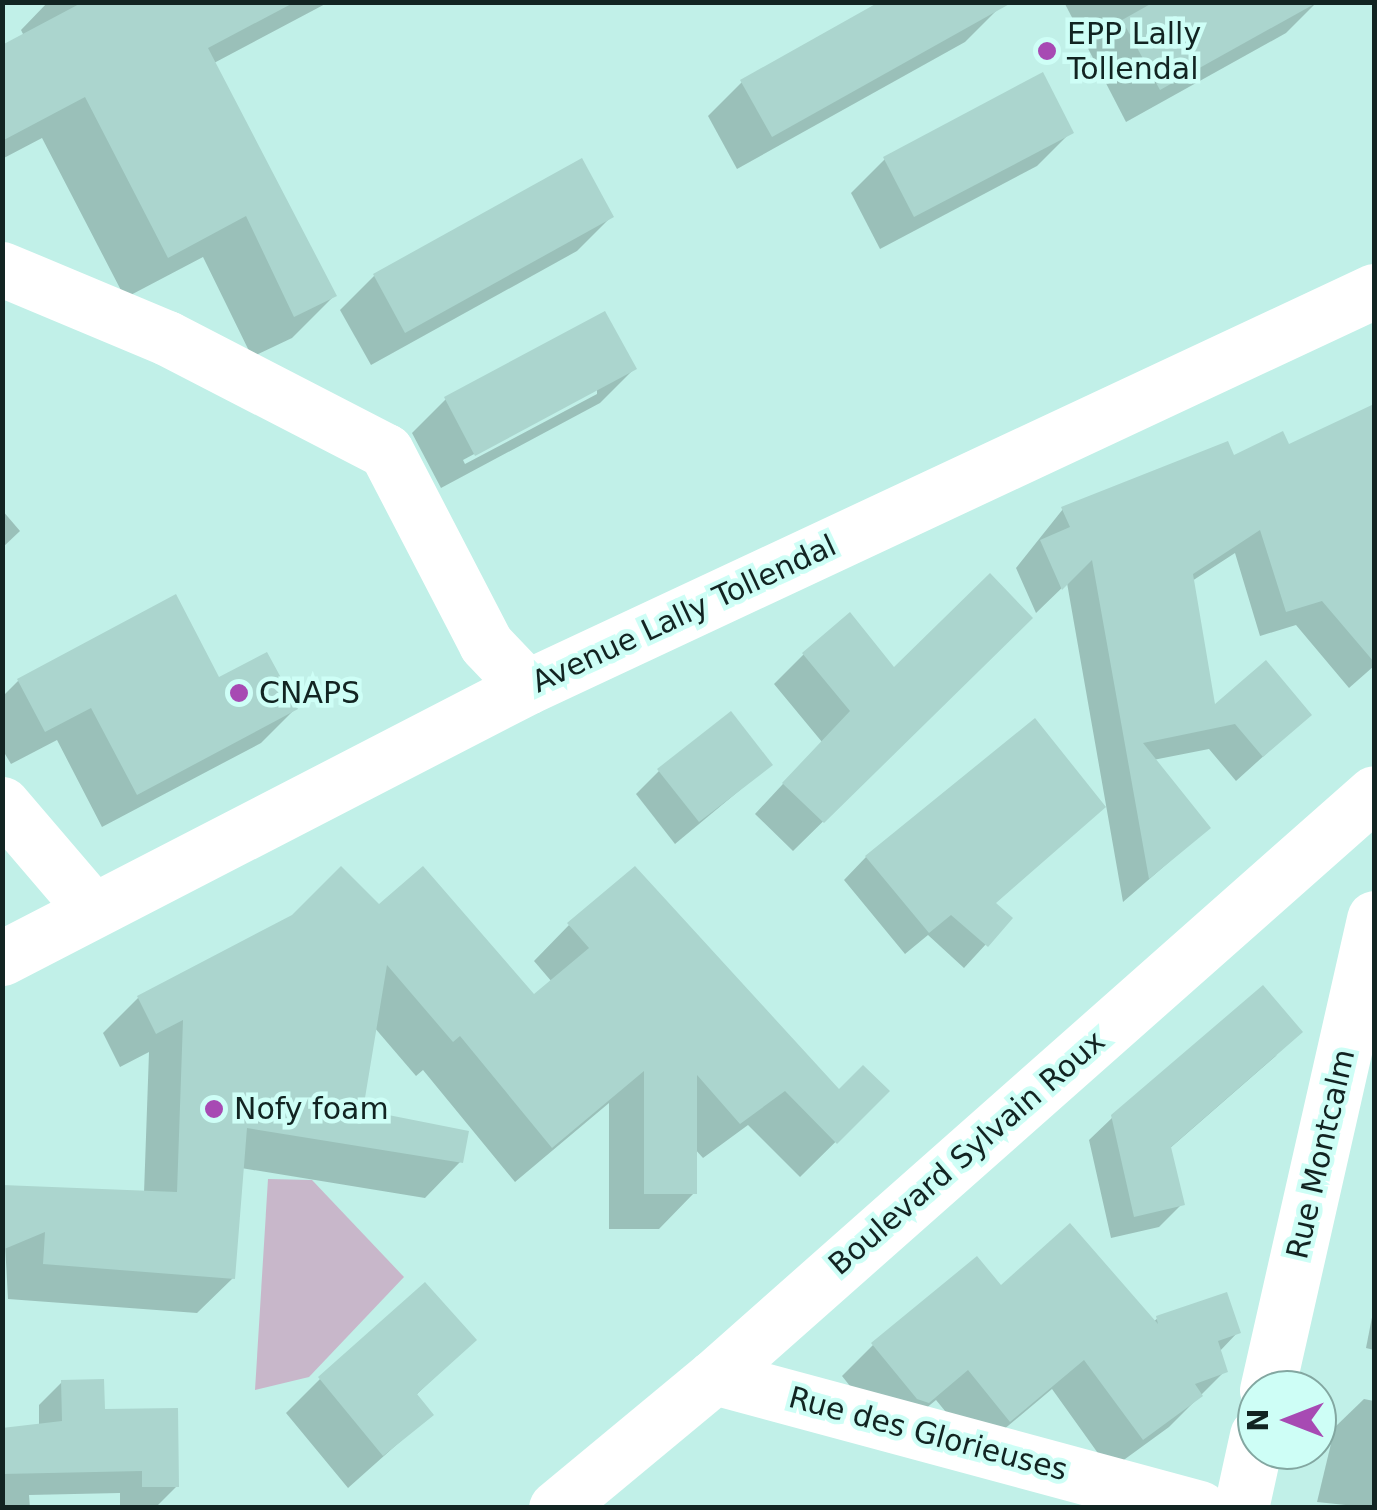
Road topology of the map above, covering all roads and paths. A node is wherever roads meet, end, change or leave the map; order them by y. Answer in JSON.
{"nodes":[{"id":1,"x":2,"y":269,"type":"edge"},
{"id":2,"x":1374,"y":291,"type":"edge"},
{"id":3,"x":527,"y":688,"type":"junction"},
{"id":4,"x":1374,"y":793,"type":"edge"},
{"id":5,"x":2,"y":804,"type":"edge"},
{"id":6,"x":92,"y":909,"type":"junction"},
{"id":7,"x":1374,"y":918,"type":"edge"},
{"id":8,"x":2,"y":958,"type":"edge"},
{"id":9,"x":1272,"y":1370,"type":"edge"},
{"id":10,"x":714,"y":1376,"type":"junction"},
{"id":11,"x":1249,"y":1470,"type":"edge"},
{"id":12,"x":556,"y":1508,"type":"edge"},
{"id":13,"x":1200,"y":1508,"type":"edge"},
{"id":14,"x":1240,"y":1508,"type":"edge"}],
"edges":[{"from":1,"to":3,"type":"street"},
{"from":2,"to":3,"type":"street","name":"Avenue Lally Tollendal"},
{"from":3,"to":6,"type":"street","name":"Avenue Lally Tollendal"},
{"from":4,"to":10,"type":"street","name":"Boulevard Sylvain Roux"},
{"from":5,"to":6,"type":"street"},
{"from":6,"to":8,"type":"street","name":"Avenue Lally Tollendal"},
{"from":7,"to":9,"type":"street","name":"Rue Montcalm"},
{"from":10,"to":12,"type":"street","name":"Boulevard Sylvain Roux"},
{"from":10,"to":13,"type":"street","name":"Rue des Glorieuses"},
{"from":11,"to":14,"type":"street"}]}
